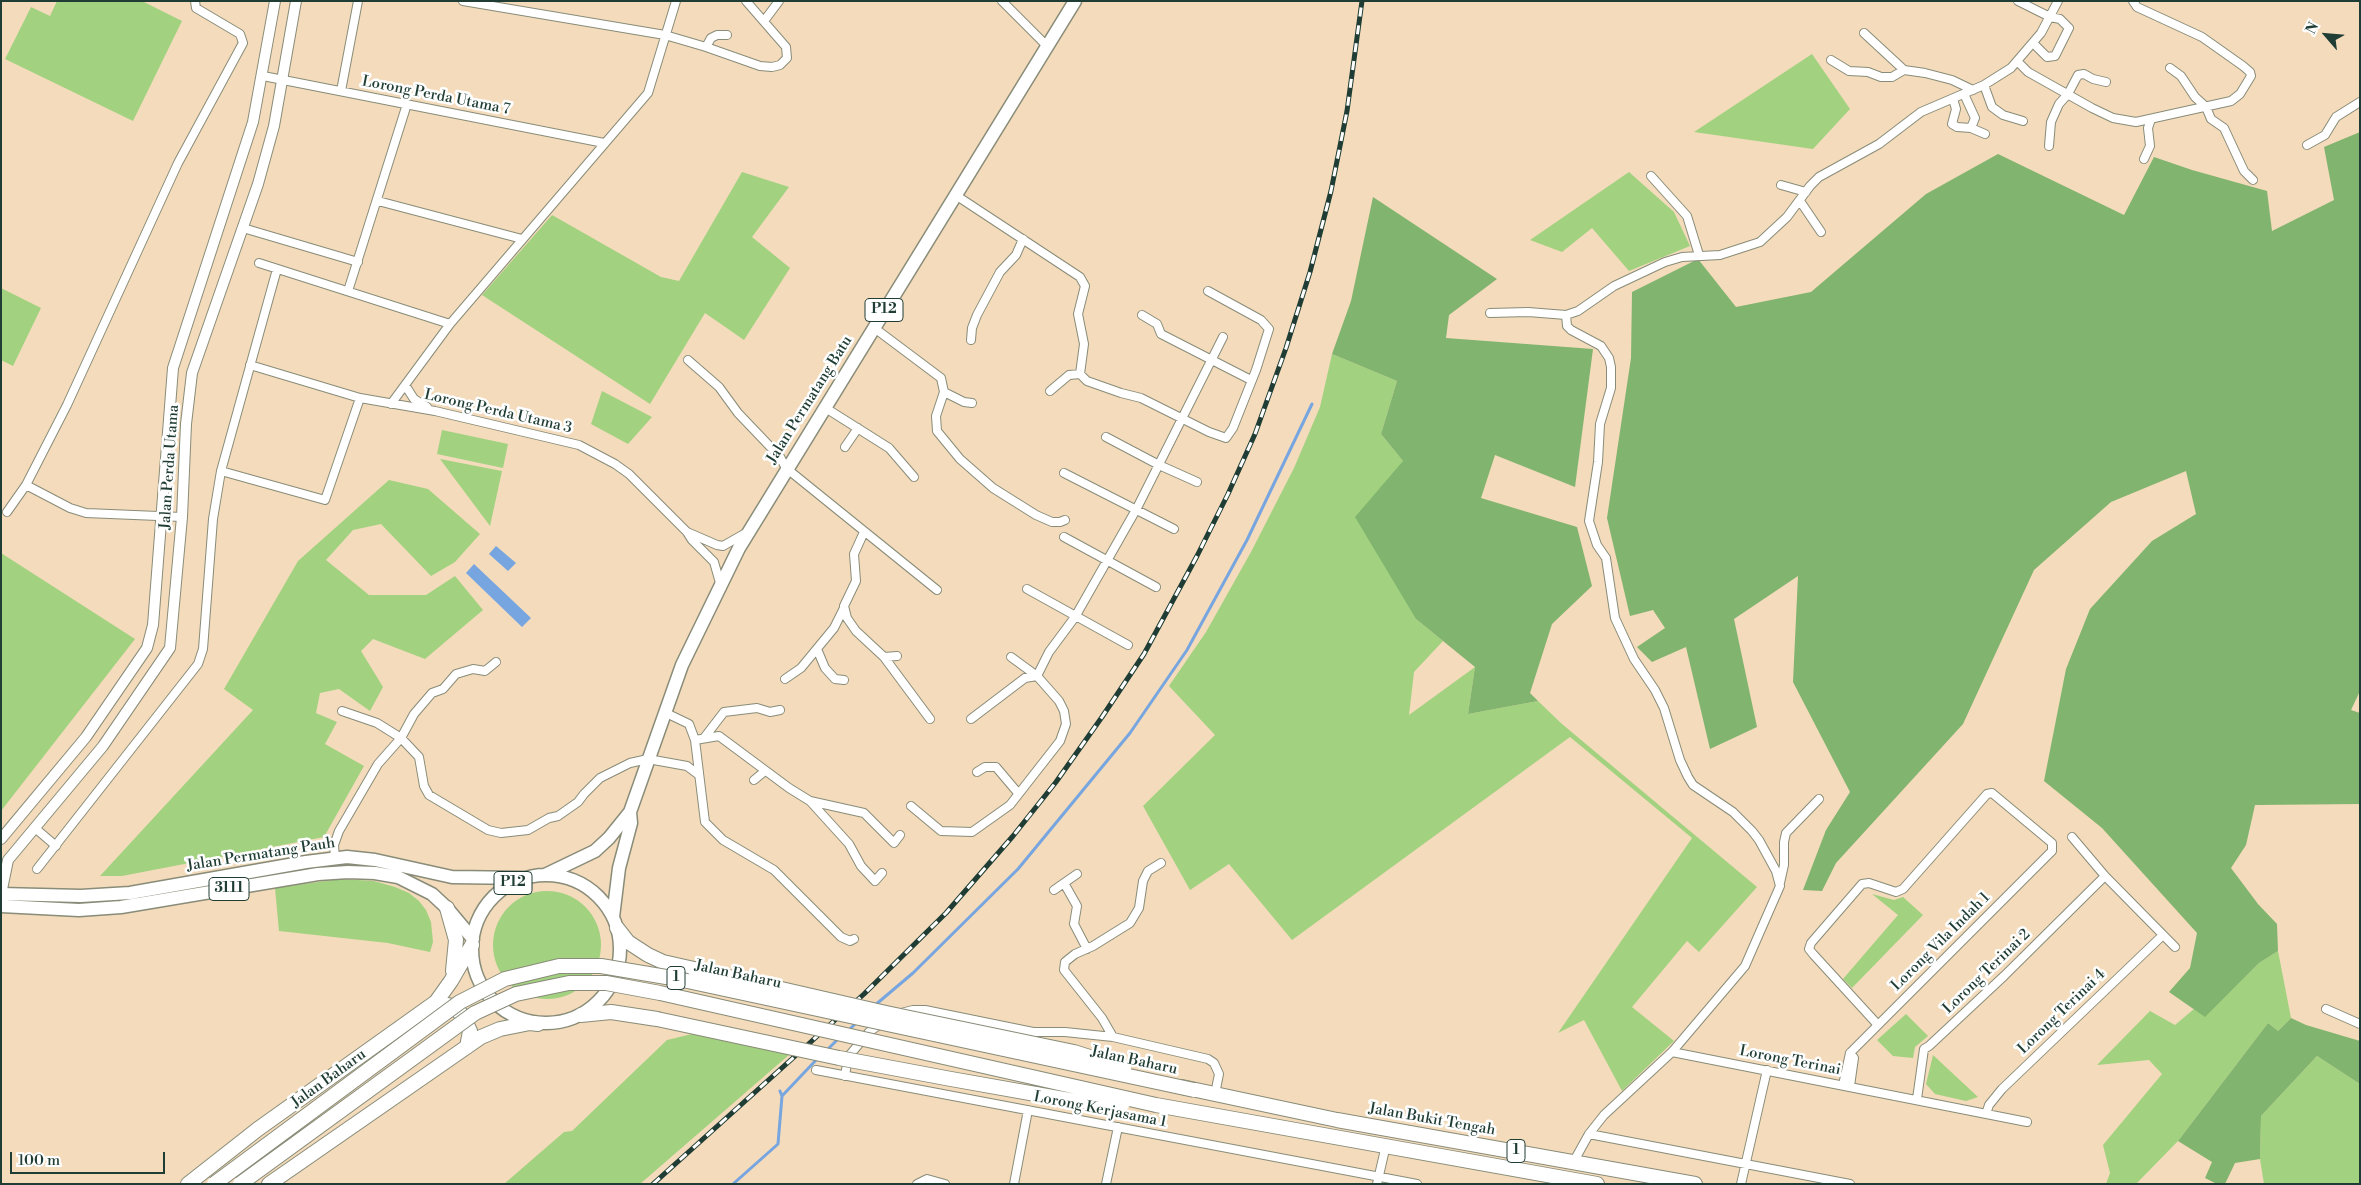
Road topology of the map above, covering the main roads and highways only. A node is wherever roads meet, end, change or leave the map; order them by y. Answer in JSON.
{"nodes":[{"id":1,"x":1075,"y":1,"type":"edge"},
{"id":2,"x":630,"y":812,"type":"junction"},
{"id":3,"x":545,"y":875,"type":"junction"},
{"id":4,"x":525,"y":878,"type":"junction"},
{"id":5,"x":1,"y":894,"type":"edge"},
{"id":6,"x":1,"y":906,"type":"edge"},
{"id":7,"x":447,"y":908,"type":"junction"},
{"id":8,"x":615,"y":922,"type":"junction"},
{"id":9,"x":472,"y":942,"type":"junction"},
{"id":10,"x":447,"y":988,"type":"junction"},
{"id":11,"x":436,"y":1002,"type":"junction"},
{"id":12,"x":581,"y":1015,"type":"junction"},
{"id":13,"x":538,"y":1024,"type":"junction"},
{"id":14,"x":467,"y":1046,"type":"junction"},
{"id":15,"x":1194,"y":1090,"type":"junction"},
{"id":16,"x":1156,"y":1105,"type":"junction"},
{"id":17,"x":188,"y":1184,"type":"edge"},
{"id":18,"x":214,"y":1184,"type":"edge"},
{"id":19,"x":240,"y":1184,"type":"edge"},
{"id":20,"x":269,"y":1184,"type":"edge"},
{"id":21,"x":1597,"y":1184,"type":"edge"},
{"id":22,"x":1695,"y":1184,"type":"edge"}],
"edges":[{"from":1,"to":2,"type":"main road","name":"Jalan Permatang Batu","number":"P12"},
{"from":2,"to":3,"type":"main road","name":"Jalan Permatang Batu","number":"P12"},
{"from":2,"to":8,"type":"main road","name":"Jalan Permatang Batu","number":"P12"},
{"from":3,"to":4,"type":"main road","number":"P12"},
{"from":3,"to":8,"type":"main road","number":"P12"},
{"from":4,"to":5,"type":"main road","name":"Jalan Permatang Pauh","number":"3111"},
{"from":4,"to":9,"type":"main road","number":"P12"},
{"from":6,"to":7,"type":"main road","name":"Jalan Permatang Pauh","number":"3111"},
{"from":7,"to":9,"type":"main road","name":"Jalan Permatang Pauh","number":"3111"},
{"from":7,"to":10,"type":"highway"},
{"from":8,"to":12,"type":"main road","number":"P12"},
{"from":8,"to":15,"type":"highway","bridge":true},
{"from":9,"to":10,"type":"highway"},
{"from":9,"to":13,"type":"main road","number":"P12"},
{"from":10,"to":11,"type":"highway"},
{"from":11,"to":14,"type":"highway"},
{"from":11,"to":17,"type":"highway"},
{"from":12,"to":13,"type":"main road","number":"P12"},
{"from":12,"to":16,"type":"highway","bridge":true},
{"from":13,"to":14,"type":"highway"},
{"from":14,"to":20,"type":"highway"},
{"from":15,"to":18,"type":"highway","name":"Jalan Baharu","number":"1","bridge":true},
{"from":15,"to":22,"type":"highway","name":"Jalan Bukit Tengah","number":"1"},
{"from":16,"to":19,"type":"highway","number":"1","bridge":true},
{"from":16,"to":21,"type":"highway","number":"1"}]}
